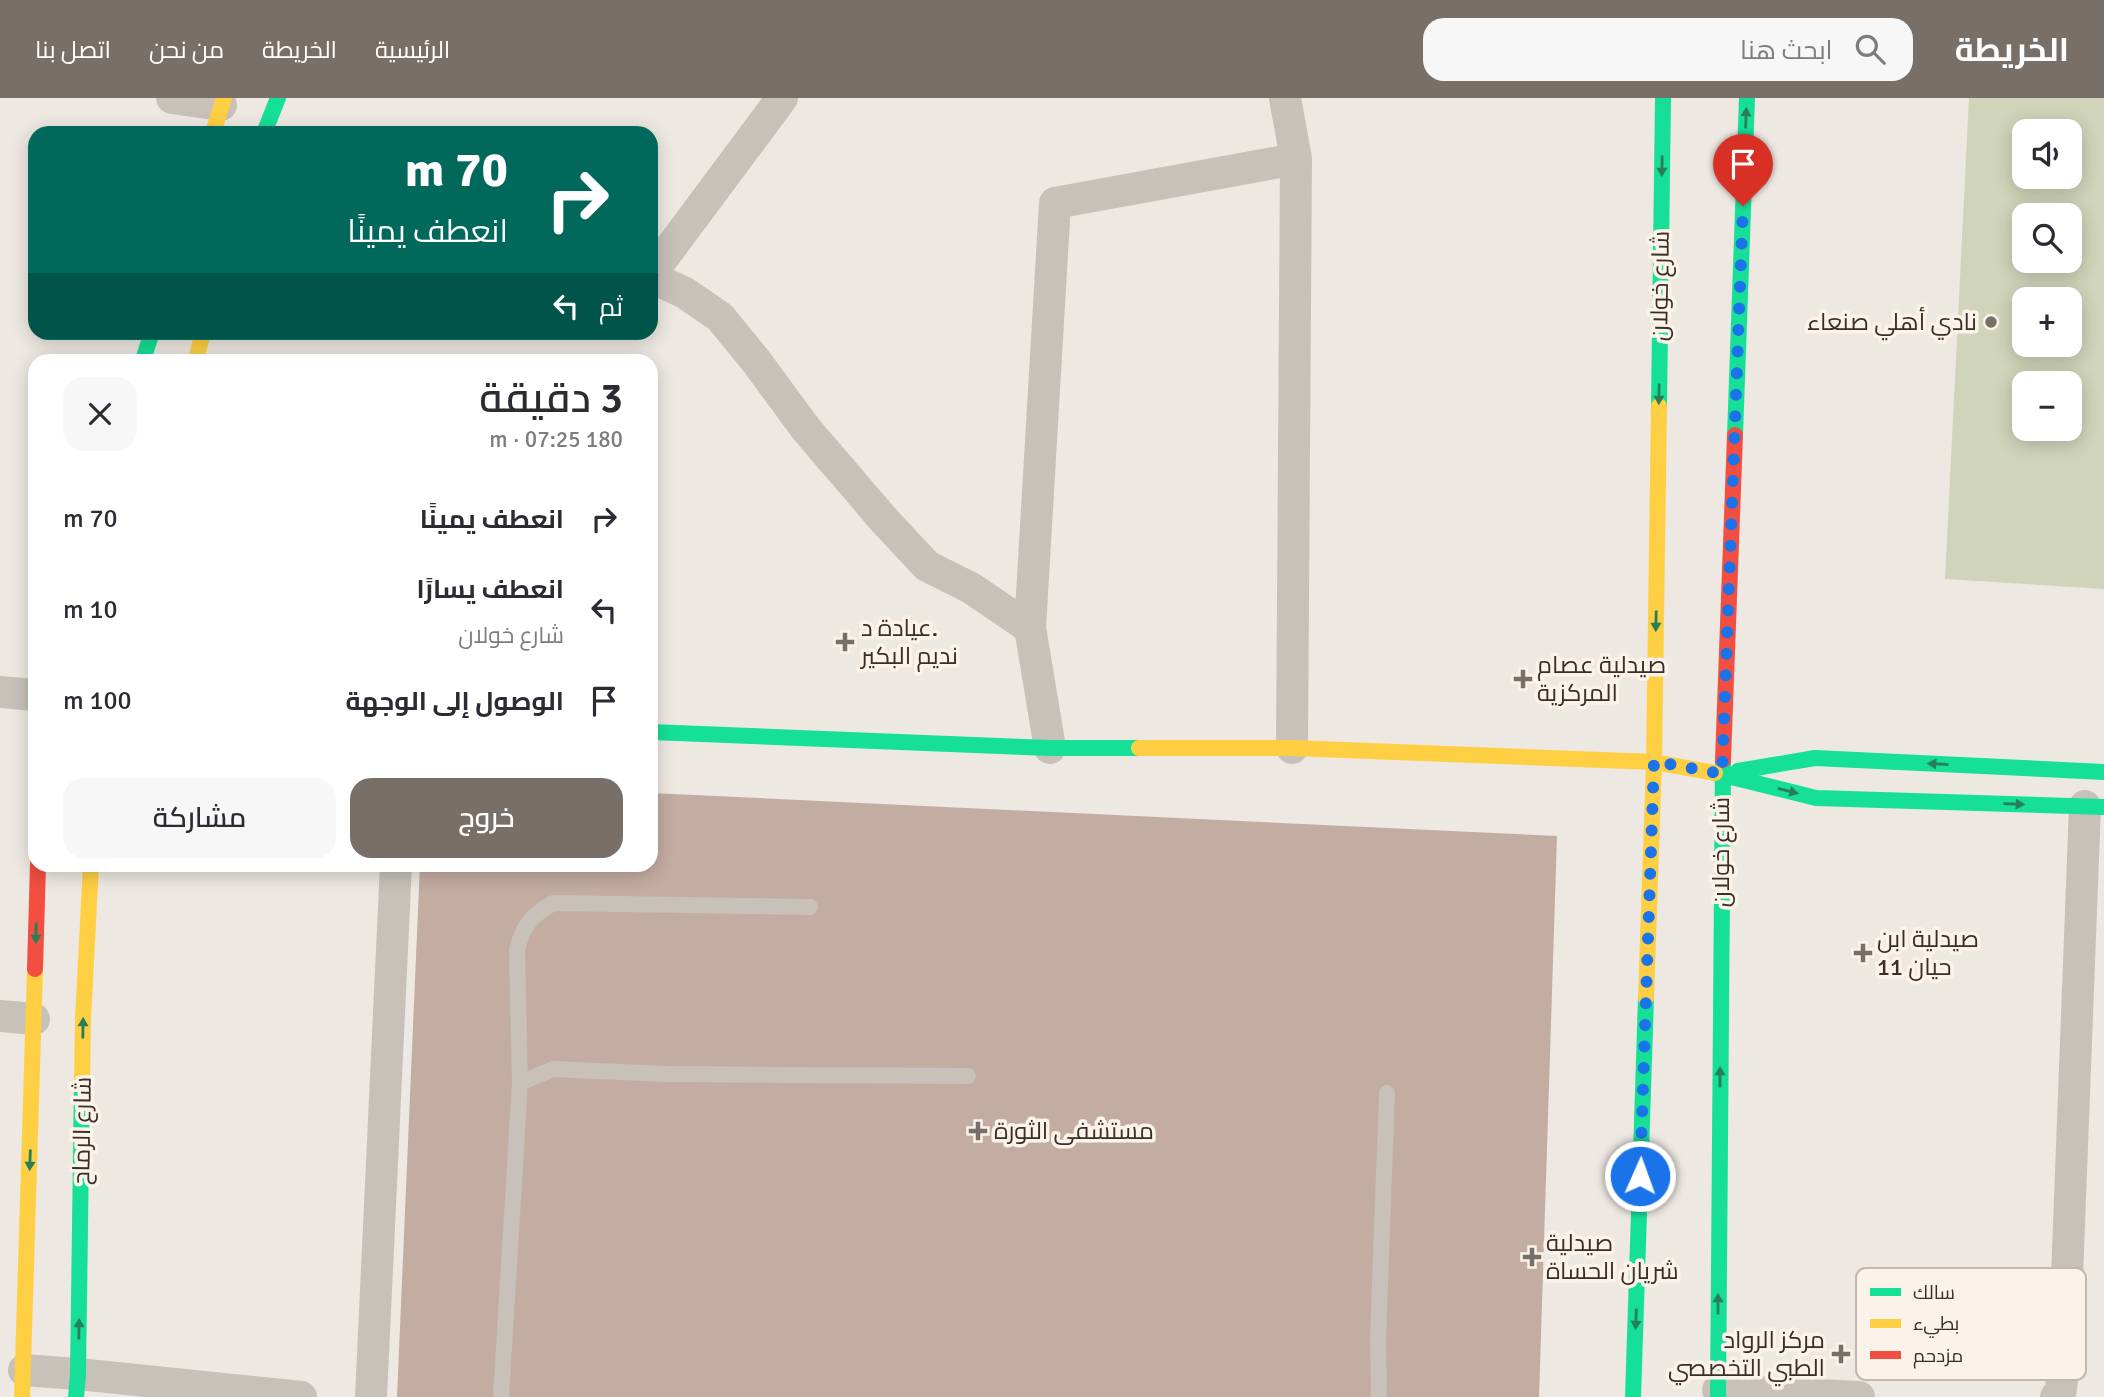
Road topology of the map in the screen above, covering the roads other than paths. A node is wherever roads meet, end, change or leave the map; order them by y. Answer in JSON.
{"nodes":[{"id":1,"x":172,"y":98,"type":"edge"},
{"id":2,"x":278,"y":98,"type":"edge"},
{"id":3,"x":782,"y":98,"type":"edge"},
{"id":4,"x":1282,"y":98,"type":"edge"},
{"id":5,"x":1663,"y":98,"type":"edge"},
{"id":6,"x":1747,"y":98,"type":"edge"},
{"id":7,"x":220,"y":112,"type":"edge"},
{"id":8,"x":267,"y":126,"type":"edge"},
{"id":9,"x":1296,"y":159,"type":"junction"},
{"id":10,"x":658,"y":266,"type":"edge"},
{"id":11,"x":658,"y":279,"type":"edge"},
{"id":12,"x":1030,"y":628,"type":"junction"},
{"id":13,"x":0,"y":692,"type":"edge"},
{"id":14,"x":28,"y":694,"type":"edge"},
{"id":15,"x":658,"y":732,"type":"edge"},
{"id":16,"x":1050,"y":748,"type":"junction"},
{"id":17,"x":1292,"y":748,"type":"junction"},
{"id":18,"x":1654,"y":761,"type":"junction"},
{"id":19,"x":2104,"y":772,"type":"edge"},
{"id":20,"x":1722,"y":774,"type":"junction"},
{"id":21,"x":2094,"y":807,"type":"edge"},
{"id":22,"x":38,"y":872,"type":"edge"},
{"id":23,"x":92,"y":872,"type":"edge"},
{"id":24,"x":396,"y":872,"type":"edge"},
{"id":25,"x":810,"y":906,"type":"dead end"},
{"id":26,"x":0,"y":1016,"type":"edge"},
{"id":27,"x":34,"y":1019,"type":"junction"},
{"id":28,"x":968,"y":1076,"type":"dead end"},
{"id":29,"x":520,"y":1083,"type":"junction"},
{"id":30,"x":1387,"y":1093,"type":"dead end"},
{"id":31,"x":2069,"y":1268,"type":"edge"},
{"id":32,"x":2062,"y":1380,"type":"edge"},
{"id":33,"x":23,"y":1384,"type":"edge"},
{"id":34,"x":77,"y":1386,"type":"edge"},
{"id":35,"x":1718,"y":1394,"type":"edge"},
{"id":36,"x":301,"y":1397,"type":"edge"},
{"id":37,"x":371,"y":1397,"type":"edge"},
{"id":38,"x":501,"y":1397,"type":"edge"},
{"id":39,"x":1379,"y":1397,"type":"edge"},
{"id":40,"x":1633,"y":1397,"type":"edge"},
{"id":41,"x":1859,"y":1397,"type":"edge"},
{"id":42,"x":2056,"y":1397,"type":"edge"}],
"edges":[{"from":1,"to":7,"type":"street"},
{"from":2,"to":8,"type":"street"},
{"from":3,"to":10,"type":"street"},
{"from":4,"to":9,"type":"street"},
{"from":5,"to":18,"type":"street","name":"شارع خولان","one_way":true},
{"from":20,"to":6,"type":"street","name":"شارع خولان","one_way":true},
{"from":9,"to":12,"type":"street"},
{"from":9,"to":17,"type":"street"},
{"from":11,"to":12,"type":"street"},
{"from":12,"to":16,"type":"street"},
{"from":13,"to":14,"type":"street"},
{"from":15,"to":16,"type":"street"},
{"from":16,"to":17,"type":"street"},
{"from":17,"to":18,"type":"street"},
{"from":18,"to":20,"type":"street"},
{"from":18,"to":40,"type":"street","name":"شارع خولان","one_way":true},
{"from":19,"to":20,"type":"street","one_way":true},
{"from":20,"to":21,"type":"street","one_way":true},
{"from":35,"to":20,"type":"street","name":"شارع خولان","one_way":true},
{"from":21,"to":31,"type":"street"},
{"from":22,"to":27,"type":"street","name":"شارع الرماح","one_way":true},
{"from":34,"to":23,"type":"street","name":"شارع الرماح","one_way":true},
{"from":24,"to":37,"type":"street"},
{"from":25,"to":29,"type":"lane"},
{"from":26,"to":27,"type":"street"},
{"from":27,"to":33,"type":"street","name":"شارع الرماح","one_way":true},
{"from":28,"to":29,"type":"lane"},
{"from":29,"to":38,"type":"lane"},
{"from":30,"to":39,"type":"lane"},
{"from":32,"to":42,"type":"street"},
{"from":33,"to":34,"type":"street"},
{"from":34,"to":36,"type":"street"},
{"from":35,"to":41,"type":"street"}]}
